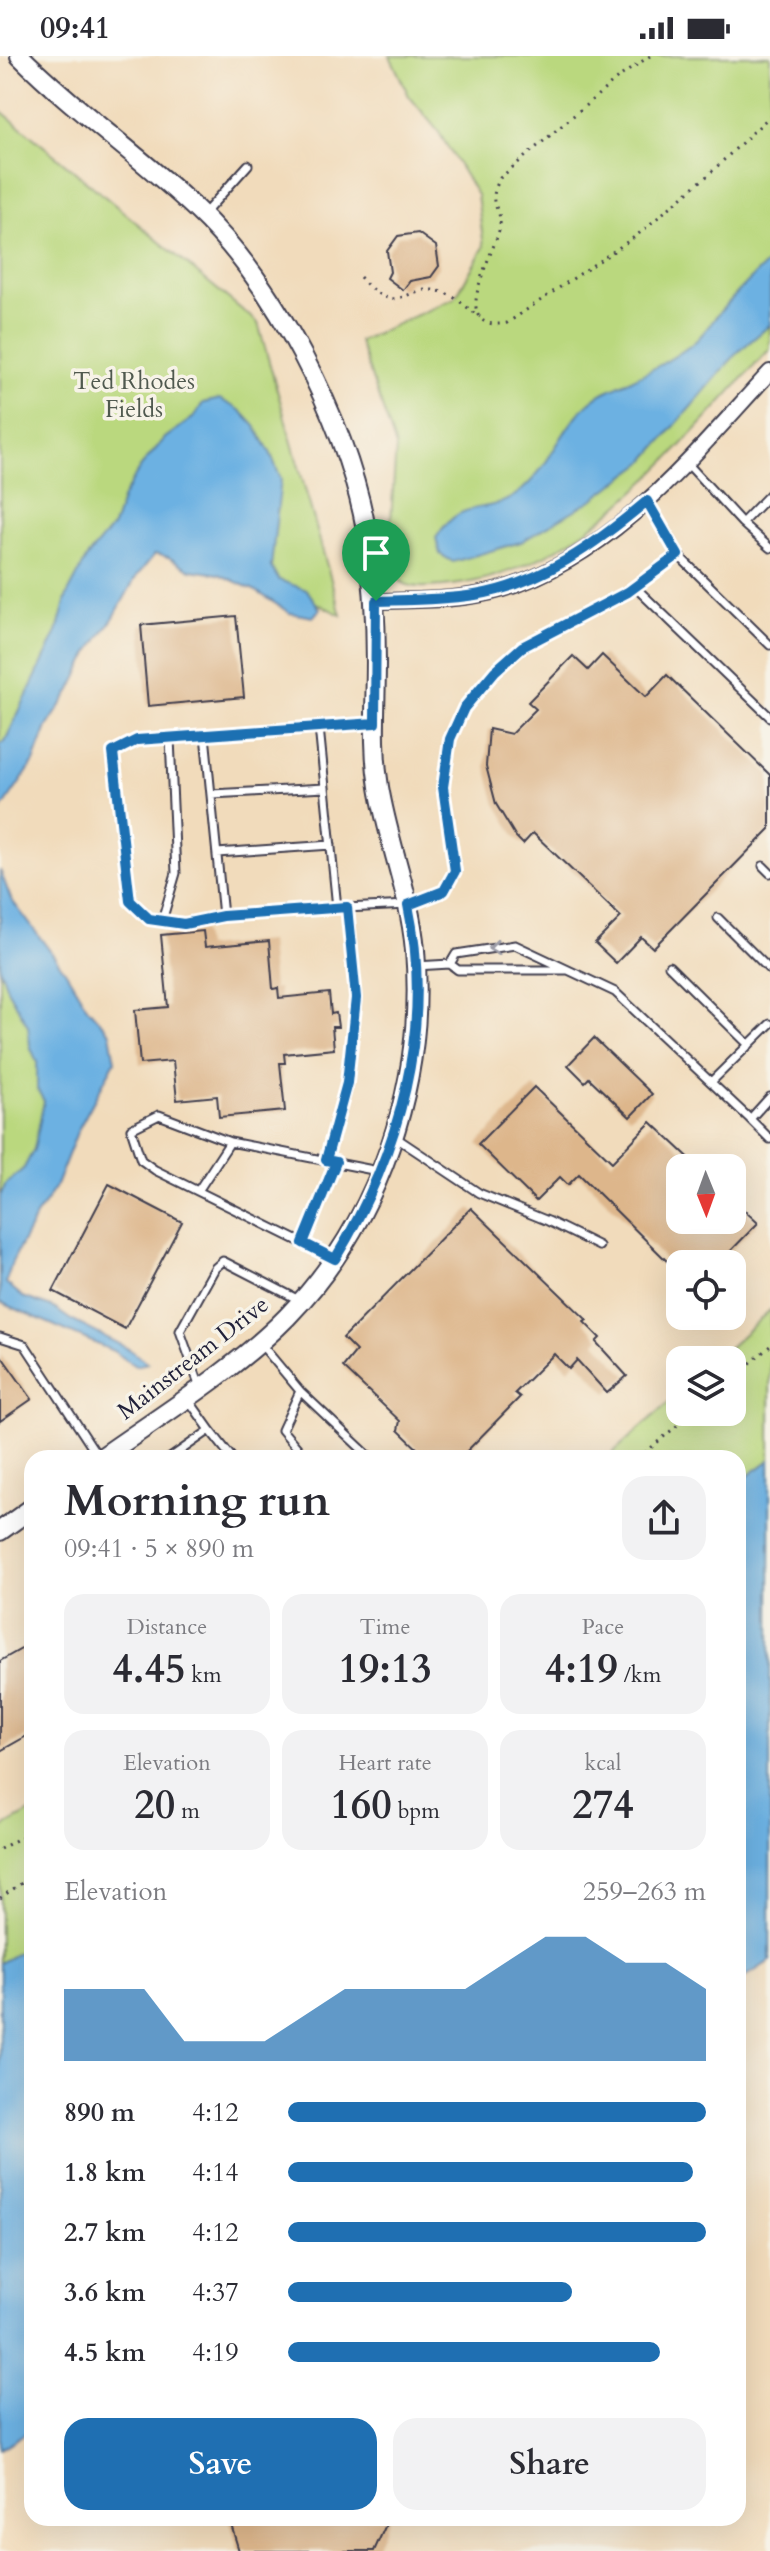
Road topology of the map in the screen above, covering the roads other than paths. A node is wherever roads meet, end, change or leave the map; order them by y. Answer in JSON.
{"nodes":[{"id":1,"x":20,"y":56,"type":"edge"},
{"id":2,"x":248,"y":165,"type":"dead end"},
{"id":3,"x":203,"y":215,"type":"junction"},
{"id":4,"x":770,"y":372,"type":"edge"},
{"id":5,"x":686,"y":462,"type":"junction"},
{"id":6,"x":770,"y":494,"type":"edge"},
{"id":7,"x":647,"y":501,"type":"junction"},
{"id":8,"x":742,"y":523,"type":"junction"},
{"id":9,"x":770,"y":548,"type":"edge"},
{"id":10,"x":678,"y":555,"type":"junction"},
{"id":11,"x":635,"y":587,"type":"junction"},
{"id":12,"x":376,"y":601,"type":"junction"},
{"id":13,"x":770,"y":645,"type":"edge"},
{"id":14,"x":770,"y":717,"type":"edge"},
{"id":15,"x":375,"y":723,"type":"junction"},
{"id":16,"x":319,"y":727,"type":"junction"},
{"id":17,"x":205,"y":735,"type":"junction"},
{"id":18,"x":170,"y":738,"type":"junction"},
{"id":19,"x":325,"y":788,"type":"junction"},
{"id":20,"x":211,"y":794,"type":"junction"},
{"id":21,"x":331,"y":845,"type":"junction"},
{"id":22,"x":217,"y":853,"type":"junction"},
{"id":23,"x":763,"y":866,"type":"dead end"},
{"id":24,"x":770,"y":873,"type":"edge"},
{"id":25,"x":408,"y":905,"type":"junction"},
{"id":26,"x":347,"y":907,"type":"junction"},
{"id":27,"x":337,"y":908,"type":"junction"},
{"id":28,"x":223,"y":916,"type":"junction"},
{"id":29,"x":718,"y":918,"type":"dead end"},
{"id":30,"x":162,"y":921,"type":"junction"},
{"id":31,"x":450,"y":964,"type":"junction"},
{"id":32,"x":669,"y":966,"type":"dead end"},
{"id":33,"x":416,"y":967,"type":"junction"},
{"id":34,"x":567,"y":970,"type":"junction"},
{"id":35,"x":770,"y":970,"type":"edge"},
{"id":36,"x":770,"y":1024,"type":"edge"},
{"id":37,"x":749,"y":1045,"type":"junction"},
{"id":38,"x":712,"y":1081,"type":"junction"},
{"id":39,"x":770,"y":1097,"type":"edge"},
{"id":40,"x":750,"y":1119,"type":"junction"},
{"id":41,"x":393,"y":1136,"type":"junction"},
{"id":42,"x":770,"y":1139,"type":"edge"},
{"id":43,"x":230,"y":1142,"type":"junction"},
{"id":44,"x":326,"y":1160,"type":"junction"},
{"id":45,"x":336,"y":1162,"type":"junction"},
{"id":46,"x":381,"y":1171,"type":"junction"},
{"id":47,"x":198,"y":1191,"type":"junction"},
{"id":48,"x":303,"y":1243,"type":"junction"},
{"id":49,"x":599,"y":1246,"type":"dead end"},
{"id":50,"x":335,"y":1259,"type":"junction"},
{"id":51,"x":301,"y":1301,"type":"junction"},
{"id":52,"x":0,"y":1337,"type":"edge"},
{"id":53,"x":259,"y":1342,"type":"junction"},
{"id":54,"x":300,"y":1391,"type":"junction"},
{"id":55,"x":193,"y":1392,"type":"junction"},
{"id":56,"x":210,"y":1430,"type":"junction"},
{"id":57,"x":95,"y":1450,"type":"edge"},
{"id":58,"x":111,"y":1450,"type":"edge"},
{"id":59,"x":181,"y":1450,"type":"edge"},
{"id":60,"x":226,"y":1450,"type":"edge"},
{"id":61,"x":299,"y":1450,"type":"edge"},
{"id":62,"x":363,"y":1450,"type":"edge"},
{"id":63,"x":24,"y":1514,"type":"edge"},
{"id":64,"x":0,"y":1531,"type":"edge"}],
"edges":[{"from":1,"to":3,"type":"street","name":"Mainstream Drive"},
{"from":2,"to":3,"type":"lane"},
{"from":3,"to":12,"type":"street","name":"Mainstream Drive"},
{"from":4,"to":5,"type":"street"},
{"from":5,"to":7,"type":"street"},
{"from":5,"to":8,"type":"lane"},
{"from":6,"to":8,"type":"lane"},
{"from":7,"to":10,"type":"lane"},
{"from":7,"to":12,"type":"street"},
{"from":8,"to":9,"type":"lane"},
{"from":10,"to":11,"type":"lane"},
{"from":10,"to":13,"type":"lane"},
{"from":11,"to":14,"type":"lane"},
{"from":11,"to":25,"type":"lane"},
{"from":12,"to":15,"type":"street","name":"Mainstream Drive"},
{"from":15,"to":16,"type":"lane"},
{"from":15,"to":25,"type":"street","name":"Mainstream Drive"},
{"from":16,"to":17,"type":"lane"},
{"from":16,"to":19,"type":"lane"},
{"from":17,"to":18,"type":"lane"},
{"from":17,"to":20,"type":"lane"},
{"from":18,"to":30,"type":"lane"},
{"from":18,"to":30,"type":"lane"},
{"from":19,"to":20,"type":"lane"},
{"from":19,"to":21,"type":"lane"},
{"from":20,"to":22,"type":"lane"},
{"from":21,"to":22,"type":"lane"},
{"from":21,"to":27,"type":"lane"},
{"from":22,"to":28,"type":"lane"},
{"from":23,"to":24,"type":"lane"},
{"from":25,"to":26,"type":"lane"},
{"from":25,"to":33,"type":"street","name":"Mainstream Drive"},
{"from":26,"to":27,"type":"lane"},
{"from":26,"to":44,"type":"lane"},
{"from":27,"to":28,"type":"lane"},
{"from":28,"to":30,"type":"lane"},
{"from":29,"to":35,"type":"lane"},
{"from":31,"to":33,"type":"lane"},
{"from":31,"to":34,"type":"lane"},
{"from":34,"to":31,"type":"lane","one_way":true},
{"from":32,"to":37,"type":"lane"},
{"from":33,"to":41,"type":"street","name":"Mainstream Drive"},
{"from":34,"to":38,"type":"lane"},
{"from":36,"to":37,"type":"lane"},
{"from":37,"to":38,"type":"lane"},
{"from":38,"to":40,"type":"lane"},
{"from":39,"to":40,"type":"lane"},
{"from":40,"to":42,"type":"lane"},
{"from":41,"to":46,"type":"street","name":"Mainstream Drive"},
{"from":41,"to":49,"type":"lane"},
{"from":43,"to":44,"type":"lane"},
{"from":43,"to":47,"type":"lane"},
{"from":43,"to":47,"type":"lane"},
{"from":44,"to":45,"type":"lane"},
{"from":45,"to":46,"type":"lane"},
{"from":45,"to":48,"type":"lane"},
{"from":46,"to":50,"type":"street","name":"Mainstream Drive"},
{"from":47,"to":48,"type":"lane"},
{"from":48,"to":50,"type":"lane"},
{"from":50,"to":51,"type":"street","name":"Mainstream Drive"},
{"from":51,"to":53,"type":"street","name":"Mainstream Drive"},
{"from":51,"to":55,"type":"lane"},
{"from":52,"to":57,"type":"lane"},
{"from":53,"to":54,"type":"lane"},
{"from":53,"to":55,"type":"street","name":"Mainstream Drive"},
{"from":54,"to":61,"type":"lane"},
{"from":54,"to":62,"type":"lane"},
{"from":55,"to":56,"type":"lane"},
{"from":55,"to":58,"type":"street","name":"Mainstream Drive"},
{"from":56,"to":59,"type":"lane"},
{"from":56,"to":60,"type":"lane"},
{"from":63,"to":64,"type":"street"}]}
